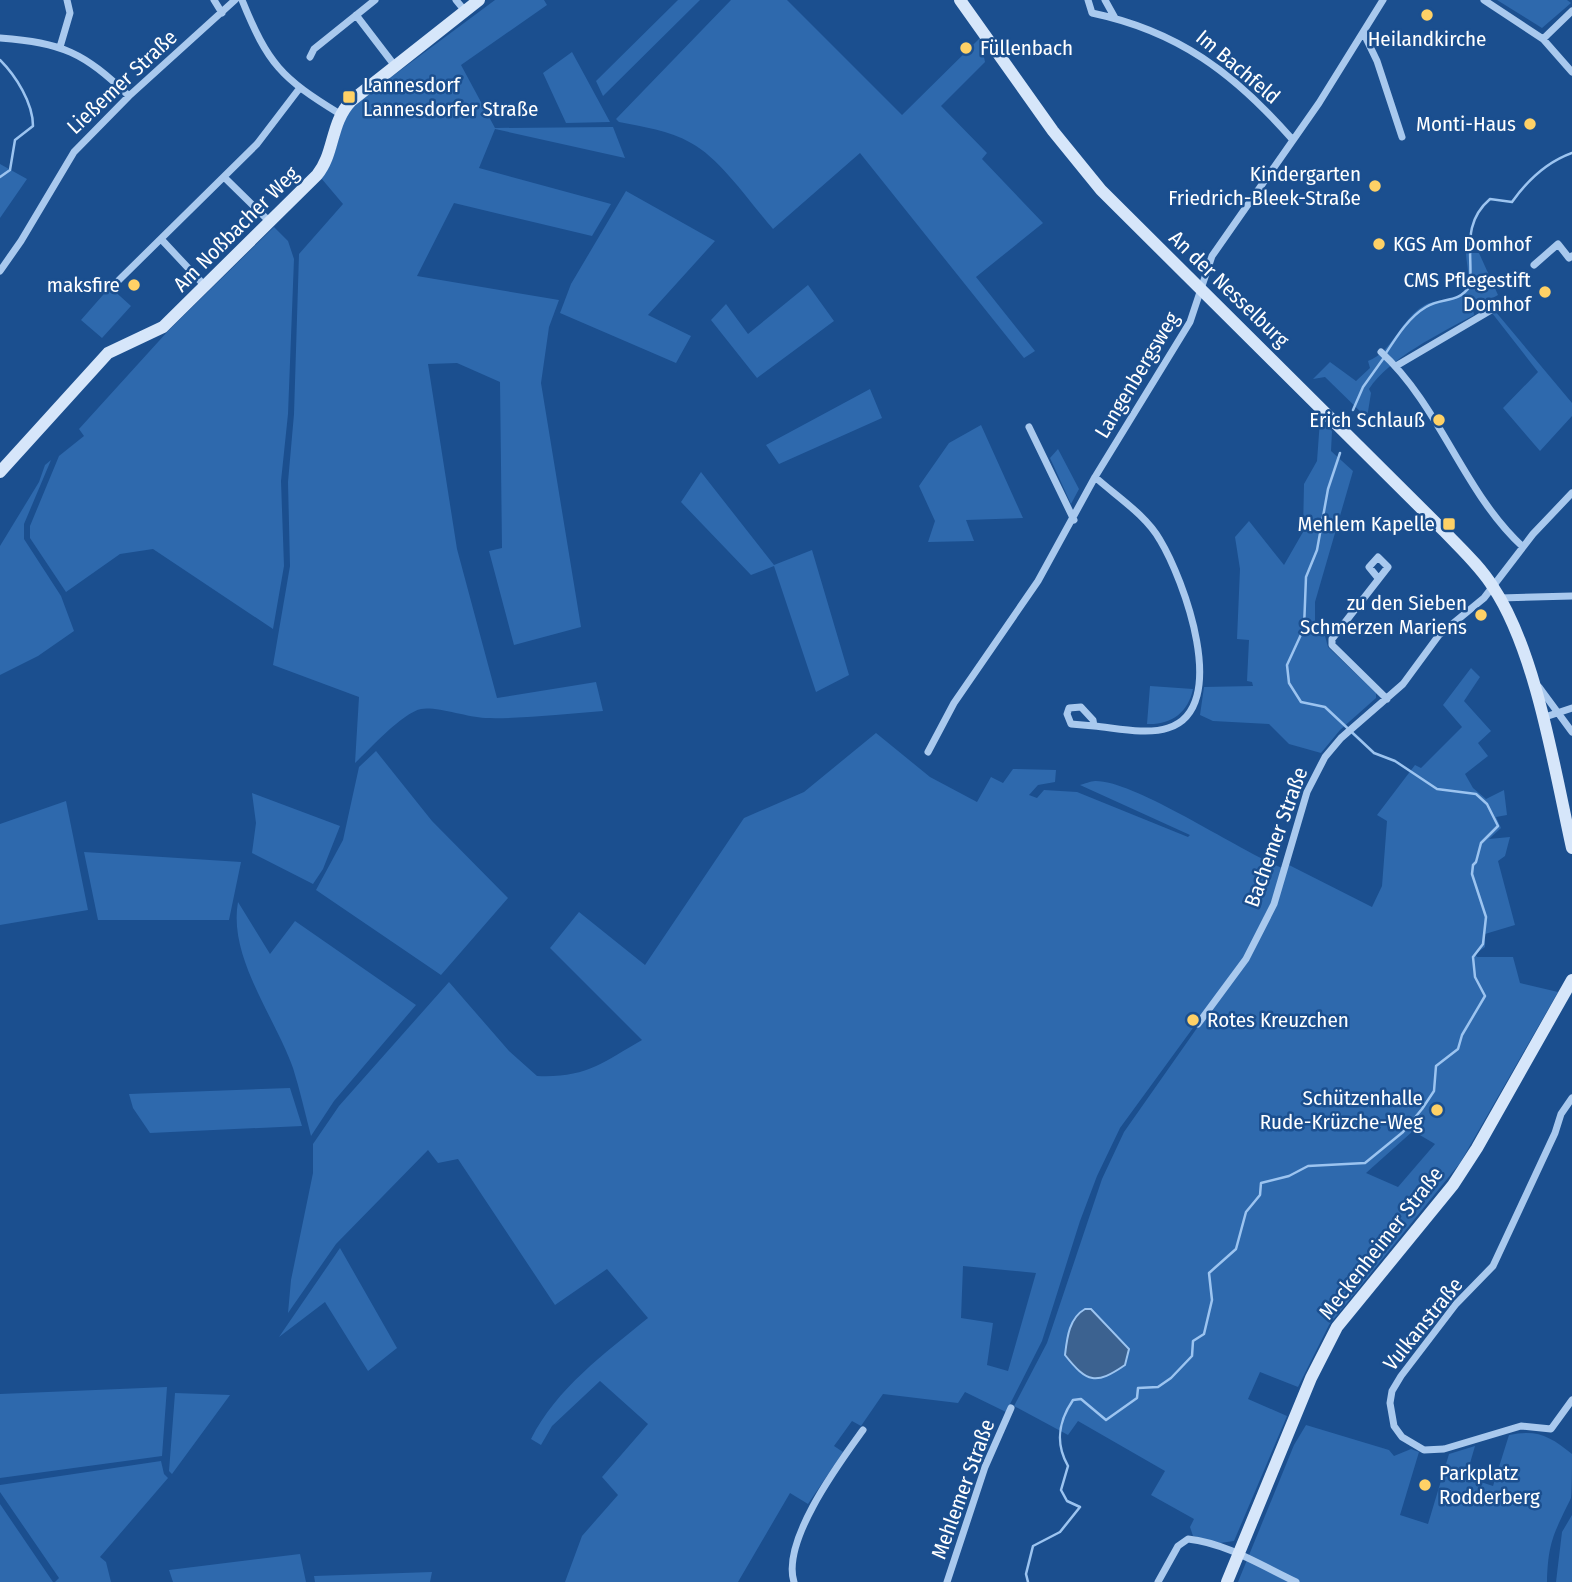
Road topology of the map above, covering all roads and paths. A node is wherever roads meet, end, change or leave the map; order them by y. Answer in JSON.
{"nodes":[{"id":1,"x":67,"y":0,"type":"edge"},
{"id":2,"x":214,"y":0,"type":"edge"},
{"id":3,"x":235,"y":0,"type":"edge"},
{"id":4,"x":242,"y":0,"type":"edge"},
{"id":5,"x":375,"y":0,"type":"edge"},
{"id":6,"x":456,"y":0,"type":"edge"},
{"id":7,"x":480,"y":0,"type":"edge"},
{"id":8,"x":960,"y":0,"type":"edge"},
{"id":9,"x":1088,"y":0,"type":"edge"},
{"id":10,"x":1105,"y":0,"type":"edge"},
{"id":11,"x":1383,"y":0,"type":"edge"},
{"id":12,"x":1484,"y":0,"type":"edge"},
{"id":13,"x":1572,"y":11,"type":"edge"},
{"id":14,"x":465,"y":12,"type":"junction"},
{"id":15,"x":222,"y":13,"type":"junction"},
{"id":16,"x":356,"y":15,"type":"junction"},
{"id":17,"x":1115,"y":18,"type":"junction"},
{"id":18,"x":1364,"y":34,"type":"junction"},
{"id":19,"x":0,"y":38,"type":"edge"},
{"id":20,"x":1543,"y":39,"type":"junction"},
{"id":21,"x":60,"y":47,"type":"junction"},
{"id":22,"x":310,"y":57,"type":"dead end"},
{"id":23,"x":395,"y":66,"type":"junction"},
{"id":24,"x":1572,"y":72,"type":"edge"},
{"id":25,"x":299,"y":89,"type":"junction"},
{"id":26,"x":129,"y":96,"type":"junction"},
{"id":27,"x":340,"y":114,"type":"junction"},
{"id":28,"x":1402,"y":137,"type":"dead end"},
{"id":29,"x":1292,"y":139,"type":"junction"},
{"id":30,"x":225,"y":178,"type":"junction"},
{"id":31,"x":270,"y":222,"type":"junction"},
{"id":32,"x":160,"y":239,"type":"junction"},
{"id":33,"x":1572,"y":256,"type":"edge"},
{"id":34,"x":1534,"y":265,"type":"dead end"},
{"id":35,"x":0,"y":271,"type":"edge"},
{"id":36,"x":119,"y":280,"type":"dead end"},
{"id":37,"x":205,"y":286,"type":"junction"},
{"id":38,"x":1201,"y":287,"type":"junction"},
{"id":39,"x":1497,"y":306,"type":"dead end"},
{"id":40,"x":1381,"y":352,"type":"dead end"},
{"id":41,"x":1396,"y":366,"type":"junction"},
{"id":42,"x":1030,"y":427,"type":"dead end"},
{"id":43,"x":0,"y":472,"type":"edge"},
{"id":44,"x":1095,"y":477,"type":"junction"},
{"id":45,"x":1572,"y":493,"type":"edge"},
{"id":46,"x":1074,"y":520,"type":"junction"},
{"id":47,"x":1523,"y":547,"type":"junction"},
{"id":48,"x":1378,"y":579,"type":"dead end"},
{"id":49,"x":1496,"y":592,"type":"junction"},
{"id":50,"x":1572,"y":596,"type":"edge"},
{"id":51,"x":1530,"y":675,"type":"junction"},
{"id":52,"x":1387,"y":699,"type":"junction"},
{"id":53,"x":1572,"y":708,"type":"edge"},
{"id":54,"x":1558,"y":714,"type":"junction"},
{"id":55,"x":1541,"y":718,"type":"junction"},
{"id":56,"x":1094,"y":726,"type":"dead end"},
{"id":57,"x":1572,"y":732,"type":"edge"},
{"id":58,"x":928,"y":752,"type":"dead end"},
{"id":59,"x":1572,"y":848,"type":"edge"},
{"id":60,"x":1572,"y":980,"type":"edge"},
{"id":61,"x":1198,"y":1024,"type":"dead end"},
{"id":62,"x":1572,"y":1098,"type":"edge"},
{"id":63,"x":1572,"y":1400,"type":"edge"},
{"id":64,"x":1011,"y":1408,"type":"dead end"},
{"id":65,"x":863,"y":1430,"type":"dead end"},
{"id":66,"x":1238,"y":1554,"type":"junction"},
{"id":67,"x":794,"y":1582,"type":"edge"},
{"id":68,"x":947,"y":1582,"type":"edge"},
{"id":69,"x":1158,"y":1582,"type":"edge"},
{"id":70,"x":1227,"y":1582,"type":"edge"},
{"id":71,"x":1296,"y":1582,"type":"edge"}],
"edges":[{"from":1,"to":21,"type":"street"},
{"from":2,"to":15,"type":"street"},
{"from":3,"to":15,"type":"street","name":"Ließemer Straße"},
{"from":4,"to":25,"type":"street"},
{"from":5,"to":16,"type":"street"},
{"from":6,"to":14,"type":"street"},
{"from":7,"to":14,"type":"street"},
{"from":8,"to":38,"type":"street","name":"An der Nesselburg"},
{"from":9,"to":17,"type":"street","name":"Im Bachfeld"},
{"from":10,"to":17,"type":"street"},
{"from":11,"to":18,"type":"street","name":"Langenbergsweg"},
{"from":12,"to":20,"type":"street"},
{"from":13,"to":20,"type":"street"},
{"from":14,"to":23,"type":"street"},
{"from":15,"to":26,"type":"street","name":"Ließemer Straße"},
{"from":16,"to":22,"type":"street"},
{"from":16,"to":23,"type":"street"},
{"from":17,"to":29,"type":"street","name":"Im Bachfeld"},
{"from":18,"to":28,"type":"street"},
{"from":18,"to":29,"type":"street","name":"Langenbergsweg"},
{"from":19,"to":21,"type":"street"},
{"from":20,"to":24,"type":"street"},
{"from":21,"to":26,"type":"street"},
{"from":23,"to":27,"type":"street"},
{"from":25,"to":27,"type":"street"},
{"from":25,"to":30,"type":"street"},
{"from":26,"to":35,"type":"street","name":"Ließemer Straße"},
{"from":27,"to":31,"type":"street","name":"Am Noßbacher Weg"},
{"from":29,"to":38,"type":"street","name":"Langenbergsweg"},
{"from":30,"to":31,"type":"street"},
{"from":30,"to":32,"type":"street"},
{"from":31,"to":37,"type":"street","name":"Am Noßbacher Weg"},
{"from":32,"to":36,"type":"street"},
{"from":32,"to":37,"type":"street"},
{"from":33,"to":34,"type":"street"},
{"from":37,"to":43,"type":"street","name":"Am Noßbacher Weg"},
{"from":38,"to":44,"type":"street","name":"Langenbergsweg"},
{"from":38,"to":49,"type":"street","name":"An der Nesselburg"},
{"from":39,"to":41,"type":"street"},
{"from":40,"to":41,"type":"street"},
{"from":41,"to":47,"type":"street"},
{"from":42,"to":46,"type":"street"},
{"from":44,"to":46,"type":"street","name":"Langenbergsweg"},
{"from":44,"to":56,"type":"street"},
{"from":45,"to":47,"type":"street"},
{"from":46,"to":58,"type":"street","name":"Langenbergsweg"},
{"from":47,"to":49,"type":"street"},
{"from":48,"to":52,"type":"street"},
{"from":49,"to":50,"type":"street"},
{"from":49,"to":51,"type":"street"},
{"from":49,"to":52,"type":"street","name":"Bachemer Straße"},
{"from":51,"to":54,"type":"street"},
{"from":51,"to":55,"type":"street"},
{"from":52,"to":61,"type":"street","name":"Bachemer Straße"},
{"from":53,"to":54,"type":"street"},
{"from":54,"to":55,"type":"street"},
{"from":54,"to":57,"type":"street"},
{"from":55,"to":59,"type":"street"},
{"from":60,"to":66,"type":"street","name":"Meckenheimer Straße"},
{"from":62,"to":63,"type":"street","name":"Vulkanstraße"},
{"from":64,"to":68,"type":"street","name":"Mehlemer Straße"},
{"from":65,"to":67,"type":"street"},
{"from":66,"to":69,"type":"street"},
{"from":66,"to":70,"type":"street","name":"Meckenheimer Straße"},
{"from":66,"to":71,"type":"street"}]}
